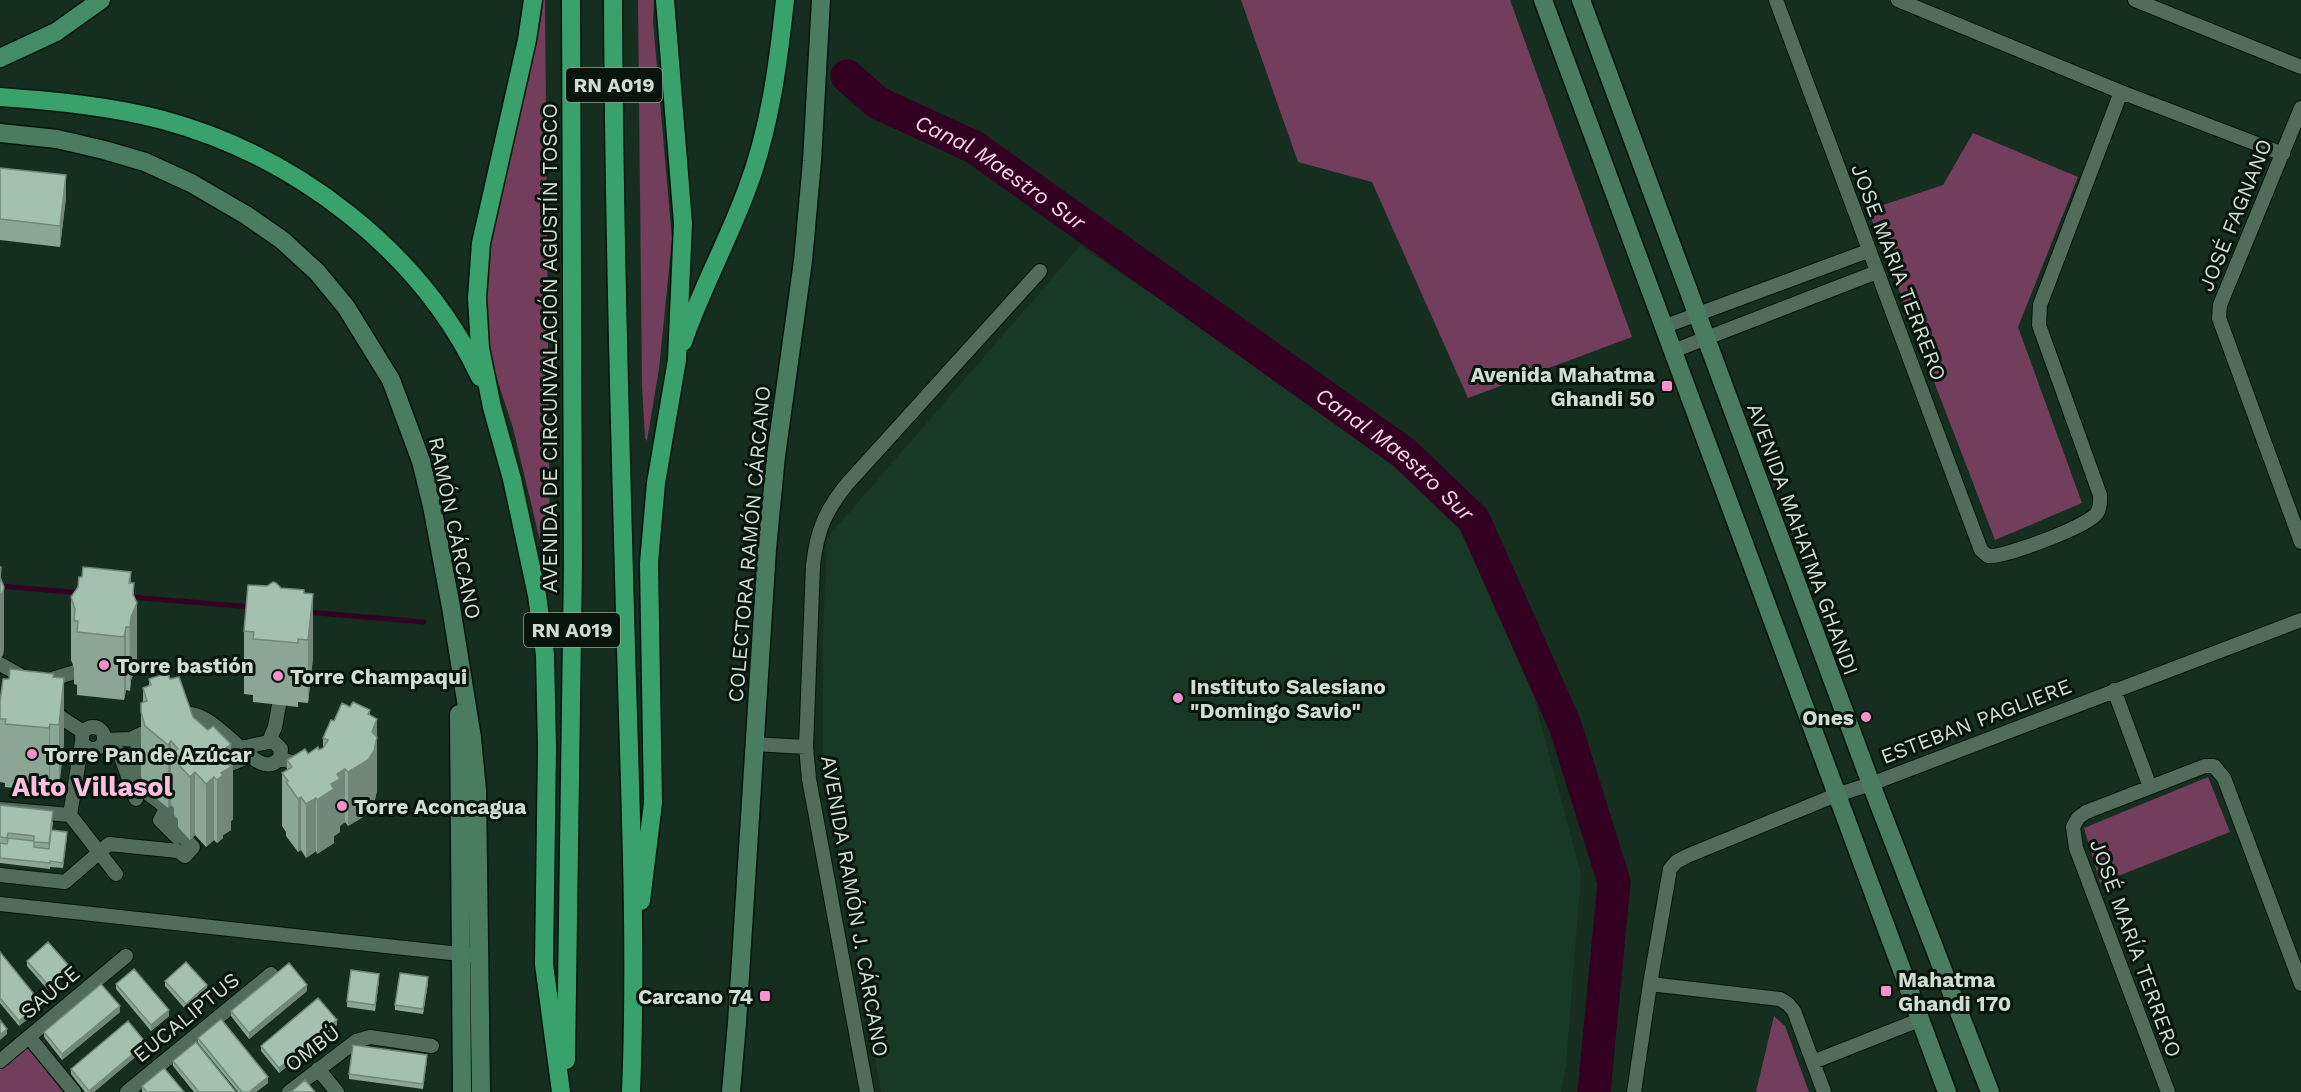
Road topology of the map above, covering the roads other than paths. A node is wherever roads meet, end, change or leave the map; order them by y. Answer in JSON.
{"nodes":[{"id":1,"x":101,"y":0,"type":"edge"},
{"id":2,"x":533,"y":0,"type":"edge"},
{"id":3,"x":571,"y":0,"type":"edge"},
{"id":4,"x":613,"y":0,"type":"edge"},
{"id":5,"x":665,"y":0,"type":"edge"},
{"id":6,"x":785,"y":0,"type":"edge"},
{"id":7,"x":821,"y":0,"type":"edge"},
{"id":8,"x":1543,"y":0,"type":"edge"},
{"id":9,"x":1581,"y":0,"type":"edge"},
{"id":10,"x":1776,"y":0,"type":"edge"},
{"id":11,"x":1898,"y":0,"type":"edge"},
{"id":12,"x":2135,"y":0,"type":"edge"},
{"id":13,"x":0,"y":58,"type":"edge"},
{"id":14,"x":2301,"y":67,"type":"edge"},
{"id":15,"x":2121,"y":92,"type":"junction"},
{"id":16,"x":0,"y":97,"type":"edge"},
{"id":17,"x":2301,"y":108,"type":"edge"},
{"id":18,"x":0,"y":133,"type":"edge"},
{"id":19,"x":2283,"y":154,"type":"junction"},
{"id":20,"x":1869,"y":251,"type":"junction"},
{"id":21,"x":1040,"y":271,"type":"dead end"},
{"id":22,"x":1877,"y":272,"type":"junction"},
{"id":23,"x":1697,"y":315,"type":"junction"},
{"id":24,"x":1663,"y":327,"type":"junction"},
{"id":25,"x":1705,"y":339,"type":"junction"},
{"id":26,"x":1672,"y":351,"type":"junction"},
{"id":27,"x":676,"y":360,"type":"junction"},
{"id":28,"x":492,"y":406,"type":"junction"},
{"id":29,"x":2301,"y":542,"type":"edge"},
{"id":30,"x":2301,"y":620,"type":"edge"},
{"id":31,"x":0,"y":664,"type":"edge"},
{"id":32,"x":460,"y":670,"type":"junction"},
{"id":33,"x":75,"y":672,"type":"edge"},
{"id":34,"x":32,"y":690,"type":"junction"},
{"id":35,"x":2114,"y":690,"type":"junction"},
{"id":36,"x":279,"y":705,"type":"dead end"},
{"id":37,"x":83,"y":737,"type":"junction"},
{"id":38,"x":135,"y":737,"type":"junction"},
{"id":39,"x":105,"y":740,"type":"junction"},
{"id":40,"x":269,"y":741,"type":"junction"},
{"id":41,"x":755,"y":744,"type":"junction"},
{"id":42,"x":806,"y":747,"type":"junction"},
{"id":43,"x":246,"y":752,"type":"junction"},
{"id":44,"x":280,"y":758,"type":"junction"},
{"id":45,"x":320,"y":773,"type":"edge"},
{"id":46,"x":202,"y":776,"type":"edge"},
{"id":47,"x":1870,"y":784,"type":"junction"},
{"id":48,"x":2150,"y":787,"type":"junction"},
{"id":49,"x":1836,"y":795,"type":"junction"},
{"id":50,"x":136,"y":799,"type":"dead end"},
{"id":51,"x":0,"y":809,"type":"edge"},
{"id":52,"x":70,"y":815,"type":"junction"},
{"id":53,"x":99,"y":852,"type":"junction"},
{"id":54,"x":116,"y":874,"type":"dead end"},
{"id":55,"x":0,"y":876,"type":"edge"},
{"id":56,"x":0,"y":904,"type":"edge"},
{"id":57,"x":460,"y":954,"type":"junction"},
{"id":58,"x":126,"y":956,"type":"dead end"},
{"id":59,"x":479,"y":956,"type":"junction"},
{"id":60,"x":633,"y":971,"type":"junction"},
{"id":61,"x":271,"y":974,"type":"dead end"},
{"id":62,"x":1650,"y":984,"type":"junction"},
{"id":63,"x":2301,"y":984,"type":"edge"},
{"id":64,"x":1919,"y":1020,"type":"junction"},
{"id":65,"x":29,"y":1037,"type":"junction"},
{"id":66,"x":432,"y":1046,"type":"dead end"},
{"id":67,"x":0,"y":1061,"type":"edge"},
{"id":68,"x":1813,"y":1062,"type":"junction"},
{"id":69,"x":318,"y":1068,"type":"junction"},
{"id":70,"x":74,"y":1092,"type":"edge"},
{"id":71,"x":127,"y":1092,"type":"edge"},
{"id":72,"x":289,"y":1092,"type":"edge"},
{"id":73,"x":338,"y":1092,"type":"edge"},
{"id":74,"x":462,"y":1092,"type":"edge"},
{"id":75,"x":481,"y":1092,"type":"edge"},
{"id":76,"x":563,"y":1092,"type":"edge"},
{"id":77,"x":631,"y":1092,"type":"edge"},
{"id":78,"x":731,"y":1092,"type":"edge"},
{"id":79,"x":867,"y":1092,"type":"edge"},
{"id":80,"x":1634,"y":1092,"type":"edge"},
{"id":81,"x":1824,"y":1092,"type":"edge"},
{"id":82,"x":1947,"y":1092,"type":"edge"},
{"id":83,"x":1990,"y":1092,"type":"edge"},
{"id":84,"x":2168,"y":1092,"type":"edge"}],
"edges":[{"from":1,"to":13,"type":"main road"},
{"from":2,"to":28,"type":"highway"},
{"from":3,"to":76,"type":"highway","name":"AVENIDA DE CIRCUNVALACIÓN AGUSTÍN TOSCO","number":"RN A019"},
{"from":4,"to":60,"type":"highway","number":"RN A019"},
{"from":5,"to":27,"type":"highway"},
{"from":6,"to":27,"type":"highway"},
{"from":7,"to":41,"type":"main road","name":"COLECTORA RAMÓN CÁRCANO"},
{"from":8,"to":24,"type":"main road"},
{"from":9,"to":23,"type":"main road","name":"AVENIDA MAHATMA GHANDI"},
{"from":10,"to":20,"type":"street","name":"JOSE MARIA TERRERO"},
{"from":11,"to":15,"type":"street"},
{"from":12,"to":14,"type":"street"},
{"from":15,"to":19,"type":"street"},
{"from":15,"to":22,"type":"street","name":"JOSE MARIA TERRERO"},
{"from":16,"to":28,"type":"highway"},
{"from":17,"to":19,"type":"street","name":"JOSÉ FAGNANO"},
{"from":18,"to":32,"type":"main road","name":"RAMÓN CÁRCANO"},
{"from":19,"to":29,"type":"street","name":"JOSÉ FAGNANO"},
{"from":20,"to":22,"type":"street","name":"JOSE MARIA TERRERO"},
{"from":20,"to":23,"type":"street"},
{"from":21,"to":42,"type":"street","name":"AVENIDA RAMÓN J. CÁRCANO"},
{"from":22,"to":25,"type":"street"},
{"from":23,"to":24,"type":"street"},
{"from":23,"to":25,"type":"main road","name":"AVENIDA MAHATMA GHANDI"},
{"from":24,"to":26,"type":"main road"},
{"from":25,"to":26,"type":"street"},
{"from":25,"to":47,"type":"main road","name":"AVENIDA MAHATMA GHANDI"},
{"from":26,"to":49,"type":"main road"},
{"from":27,"to":60,"type":"highway"},
{"from":28,"to":76,"type":"highway"},
{"from":30,"to":35,"type":"street","name":"ESTEBAN PAGLIERE"},
{"from":31,"to":34,"type":"street"},
{"from":32,"to":57,"type":"main road","name":"RAMÓN CÁRCANO"},
{"from":32,"to":59,"type":"main road","name":"RAMÓN CÁRCANO"},
{"from":33,"to":34,"type":"street"},
{"from":34,"to":37,"type":"street"},
{"from":35,"to":47,"type":"street","name":"ESTEBAN PAGLIERE"},
{"from":35,"to":48,"type":"street"},
{"from":36,"to":40,"type":"street"},
{"from":37,"to":39,"type":"street"},
{"from":37,"to":52,"type":"street"},
{"from":38,"to":39,"type":"street"},
{"from":38,"to":43,"type":"street"},
{"from":38,"to":53,"type":"street"},
{"from":39,"to":50,"type":"street"},
{"from":40,"to":43,"type":"street"},
{"from":40,"to":44,"type":"street"},
{"from":41,"to":42,"type":"street"},
{"from":41,"to":78,"type":"main road","name":"COLECTORA RAMÓN CÁRCANO"},
{"from":42,"to":79,"type":"street","name":"AVENIDA RAMÓN J. CÁRCANO"},
{"from":43,"to":44,"type":"street"},
{"from":43,"to":46,"type":"street"},
{"from":44,"to":45,"type":"street"},
{"from":47,"to":49,"type":"street","name":"ESTEBAN PAGLIERE"},
{"from":47,"to":83,"type":"main road","name":"AVENIDA MAHATMA GHANDI"},
{"from":48,"to":63,"type":"street"},
{"from":48,"to":84,"type":"street","name":"JOSÉ MARÍA TERRERO"},
{"from":49,"to":62,"type":"street","name":"ESTEBAN PAGLIERE"},
{"from":49,"to":64,"type":"main road"},
{"from":51,"to":52,"type":"street"},
{"from":52,"to":53,"type":"street"},
{"from":53,"to":54,"type":"street"},
{"from":53,"to":55,"type":"street"},
{"from":56,"to":57,"type":"street"},
{"from":57,"to":59,"type":"street"},
{"from":57,"to":74,"type":"main road","name":"RAMÓN CÁRCANO"},
{"from":58,"to":65,"type":"street","name":"SAUCE"},
{"from":59,"to":75,"type":"main road","name":"RAMÓN CÁRCANO"},
{"from":60,"to":77,"type":"highway","number":"RN A019"},
{"from":61,"to":71,"type":"street","name":"EUCALIPTUS"},
{"from":62,"to":68,"type":"street"},
{"from":62,"to":80,"type":"street"},
{"from":64,"to":68,"type":"street"},
{"from":64,"to":82,"type":"main road"},
{"from":65,"to":67,"type":"street","name":"SAUCE"},
{"from":65,"to":70,"type":"street"},
{"from":66,"to":69,"type":"street","name":"OMBÚ"},
{"from":68,"to":81,"type":"street"},
{"from":69,"to":72,"type":"street","name":"OMBÚ"},
{"from":69,"to":73,"type":"street"}]}
